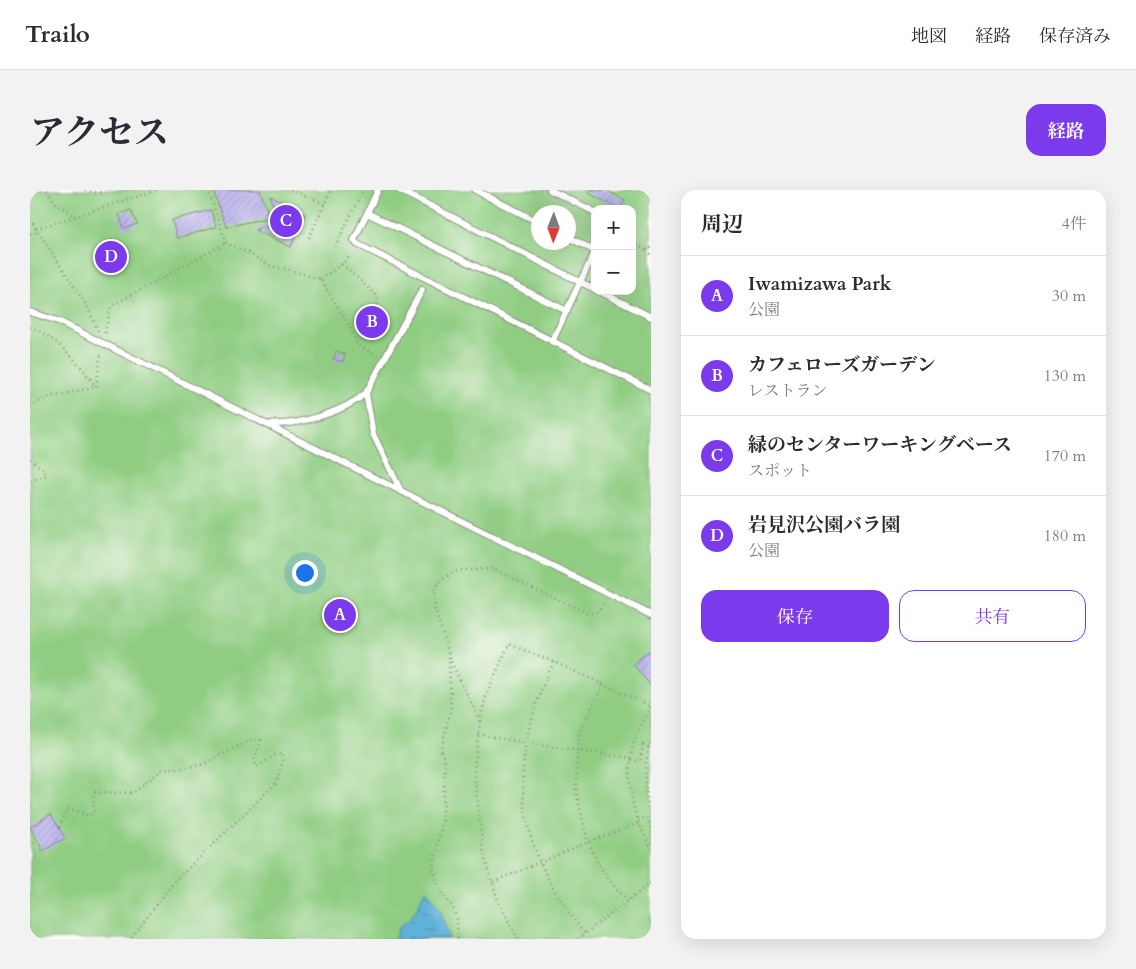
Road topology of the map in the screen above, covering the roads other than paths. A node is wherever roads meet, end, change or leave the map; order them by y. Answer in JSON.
{"nodes":[{"id":1,"x":378,"y":190,"type":"edge"},
{"id":2,"x":399,"y":190,"type":"edge"},
{"id":3,"x":475,"y":190,"type":"edge"},
{"id":4,"x":550,"y":190,"type":"edge"},
{"id":5,"x":591,"y":210,"type":"edge"},
{"id":6,"x":367,"y":213,"type":"junction"},
{"id":7,"x":531,"y":218,"type":"edge"},
{"id":8,"x":576,"y":242,"type":"edge"},
{"id":9,"x":593,"y":250,"type":"edge"},
{"id":10,"x":591,"y":259,"type":"edge"},
{"id":11,"x":580,"y":282,"type":"junction"},
{"id":12,"x":591,"y":287,"type":"edge"},
{"id":13,"x":422,"y":290,"type":"dead end"},
{"id":14,"x":607,"y":295,"type":"edge"},
{"id":15,"x":566,"y":311,"type":"junction"},
{"id":16,"x":30,"y":312,"type":"edge"},
{"id":17,"x":651,"y":317,"type":"edge"},
{"id":18,"x":552,"y":342,"type":"junction"},
{"id":19,"x":651,"y":390,"type":"edge"},
{"id":20,"x":366,"y":393,"type":"junction"},
{"id":21,"x":267,"y":424,"type":"junction"},
{"id":22,"x":401,"y":490,"type":"junction"},
{"id":23,"x":651,"y":615,"type":"edge"}],
"edges":[{"from":1,"to":6,"type":"lane"},
{"from":2,"to":11,"type":"lane"},
{"from":3,"to":7,"type":"lane"},
{"from":4,"to":5,"type":"lane"},
{"from":6,"to":15,"type":"lane"},
{"from":6,"to":18,"type":"lane"},
{"from":8,"to":9,"type":"lane"},
{"from":10,"to":11,"type":"lane"},
{"from":11,"to":12,"type":"lane"},
{"from":11,"to":15,"type":"lane"},
{"from":13,"to":20,"type":"lane"},
{"from":14,"to":17,"type":"lane"},
{"from":15,"to":18,"type":"lane"},
{"from":16,"to":21,"type":"lane"},
{"from":18,"to":19,"type":"lane"},
{"from":20,"to":21,"type":"lane"},
{"from":20,"to":22,"type":"lane"},
{"from":21,"to":22,"type":"lane"},
{"from":22,"to":23,"type":"lane"}]}
